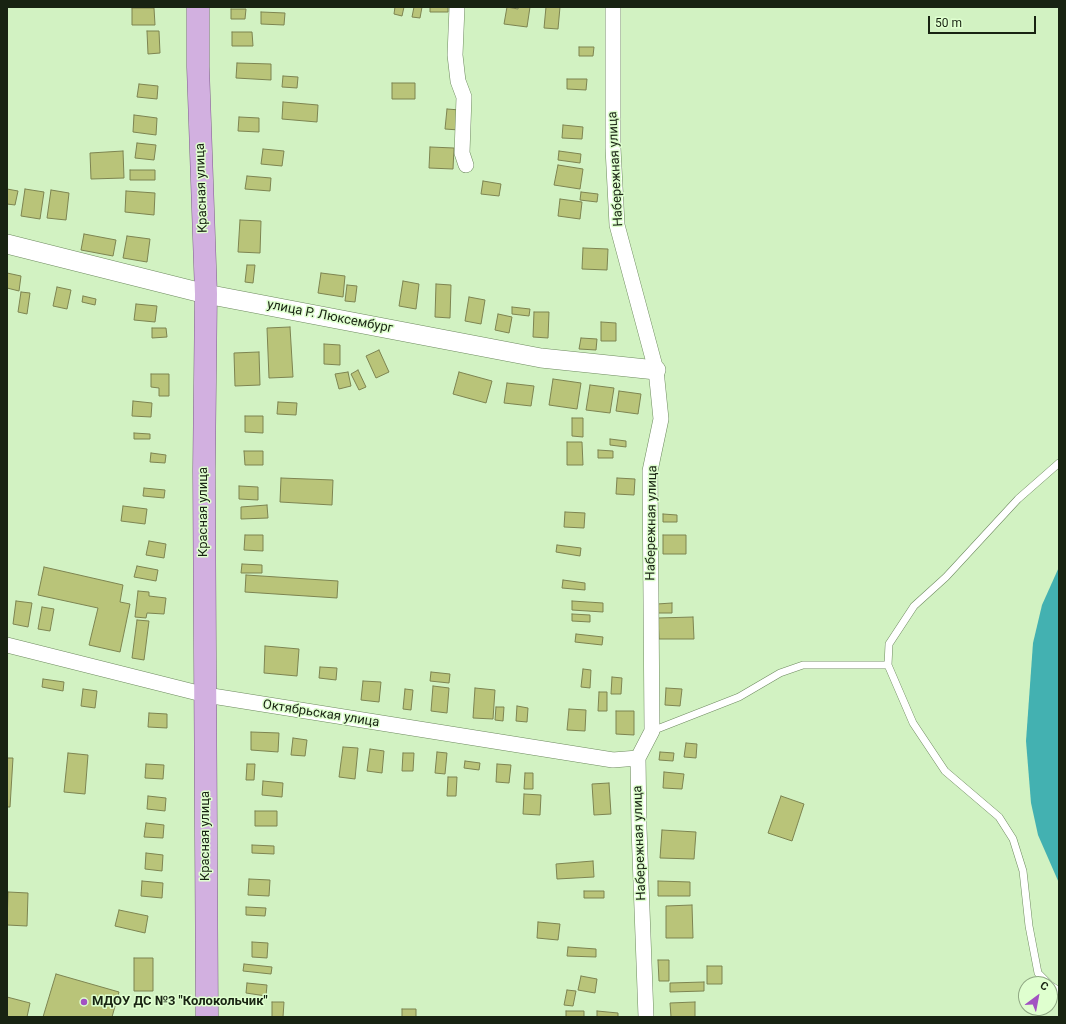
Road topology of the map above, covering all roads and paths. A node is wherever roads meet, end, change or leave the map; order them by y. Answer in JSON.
{"nodes":[{"id":1,"x":198,"y":7,"type":"edge"},
{"id":2,"x":457,"y":7,"type":"edge"},
{"id":3,"x":613,"y":7,"type":"edge"},
{"id":4,"x":466,"y":165,"type":"dead end"},
{"id":5,"x":7,"y":244,"type":"edge"},
{"id":6,"x":206,"y":294,"type":"junction"},
{"id":7,"x":656,"y":370,"type":"junction"},
{"id":8,"x":1059,"y":463,"type":"edge"},
{"id":9,"x":7,"y":645,"type":"edge"},
{"id":10,"x":888,"y":665,"type":"junction"},
{"id":11,"x":206,"y":695,"type":"junction"},
{"id":12,"x":652,"y":731,"type":"junction"},
{"id":13,"x":638,"y":758,"type":"junction"},
{"id":14,"x":1041,"y":976,"type":"edge"},
{"id":15,"x":207,"y":1017,"type":"edge"},
{"id":16,"x":646,"y":1017,"type":"edge"}],
"edges":[{"from":1,"to":6,"type":"main road","name":"Красная улица"},
{"from":2,"to":4,"type":"street"},
{"from":3,"to":7,"type":"street","name":"Набережная улица"},
{"from":5,"to":6,"type":"street","name":"улица Р. Люксембург"},
{"from":6,"to":7,"type":"street","name":"улица Р. Люксембург"},
{"from":6,"to":11,"type":"main road","name":"Красная улица"},
{"from":7,"to":12,"type":"street","name":"Набережная улица"},
{"from":8,"to":10,"type":"lane"},
{"from":9,"to":11,"type":"street","name":"Октябрьская улица"},
{"from":10,"to":12,"type":"lane"},
{"from":10,"to":14,"type":"lane"},
{"from":11,"to":13,"type":"street","name":"Октябрьская улица"},
{"from":11,"to":15,"type":"main road","name":"Красная улица"},
{"from":12,"to":13,"type":"street","name":"Набережная улица"},
{"from":13,"to":16,"type":"street","name":"Набережная улица"}]}
